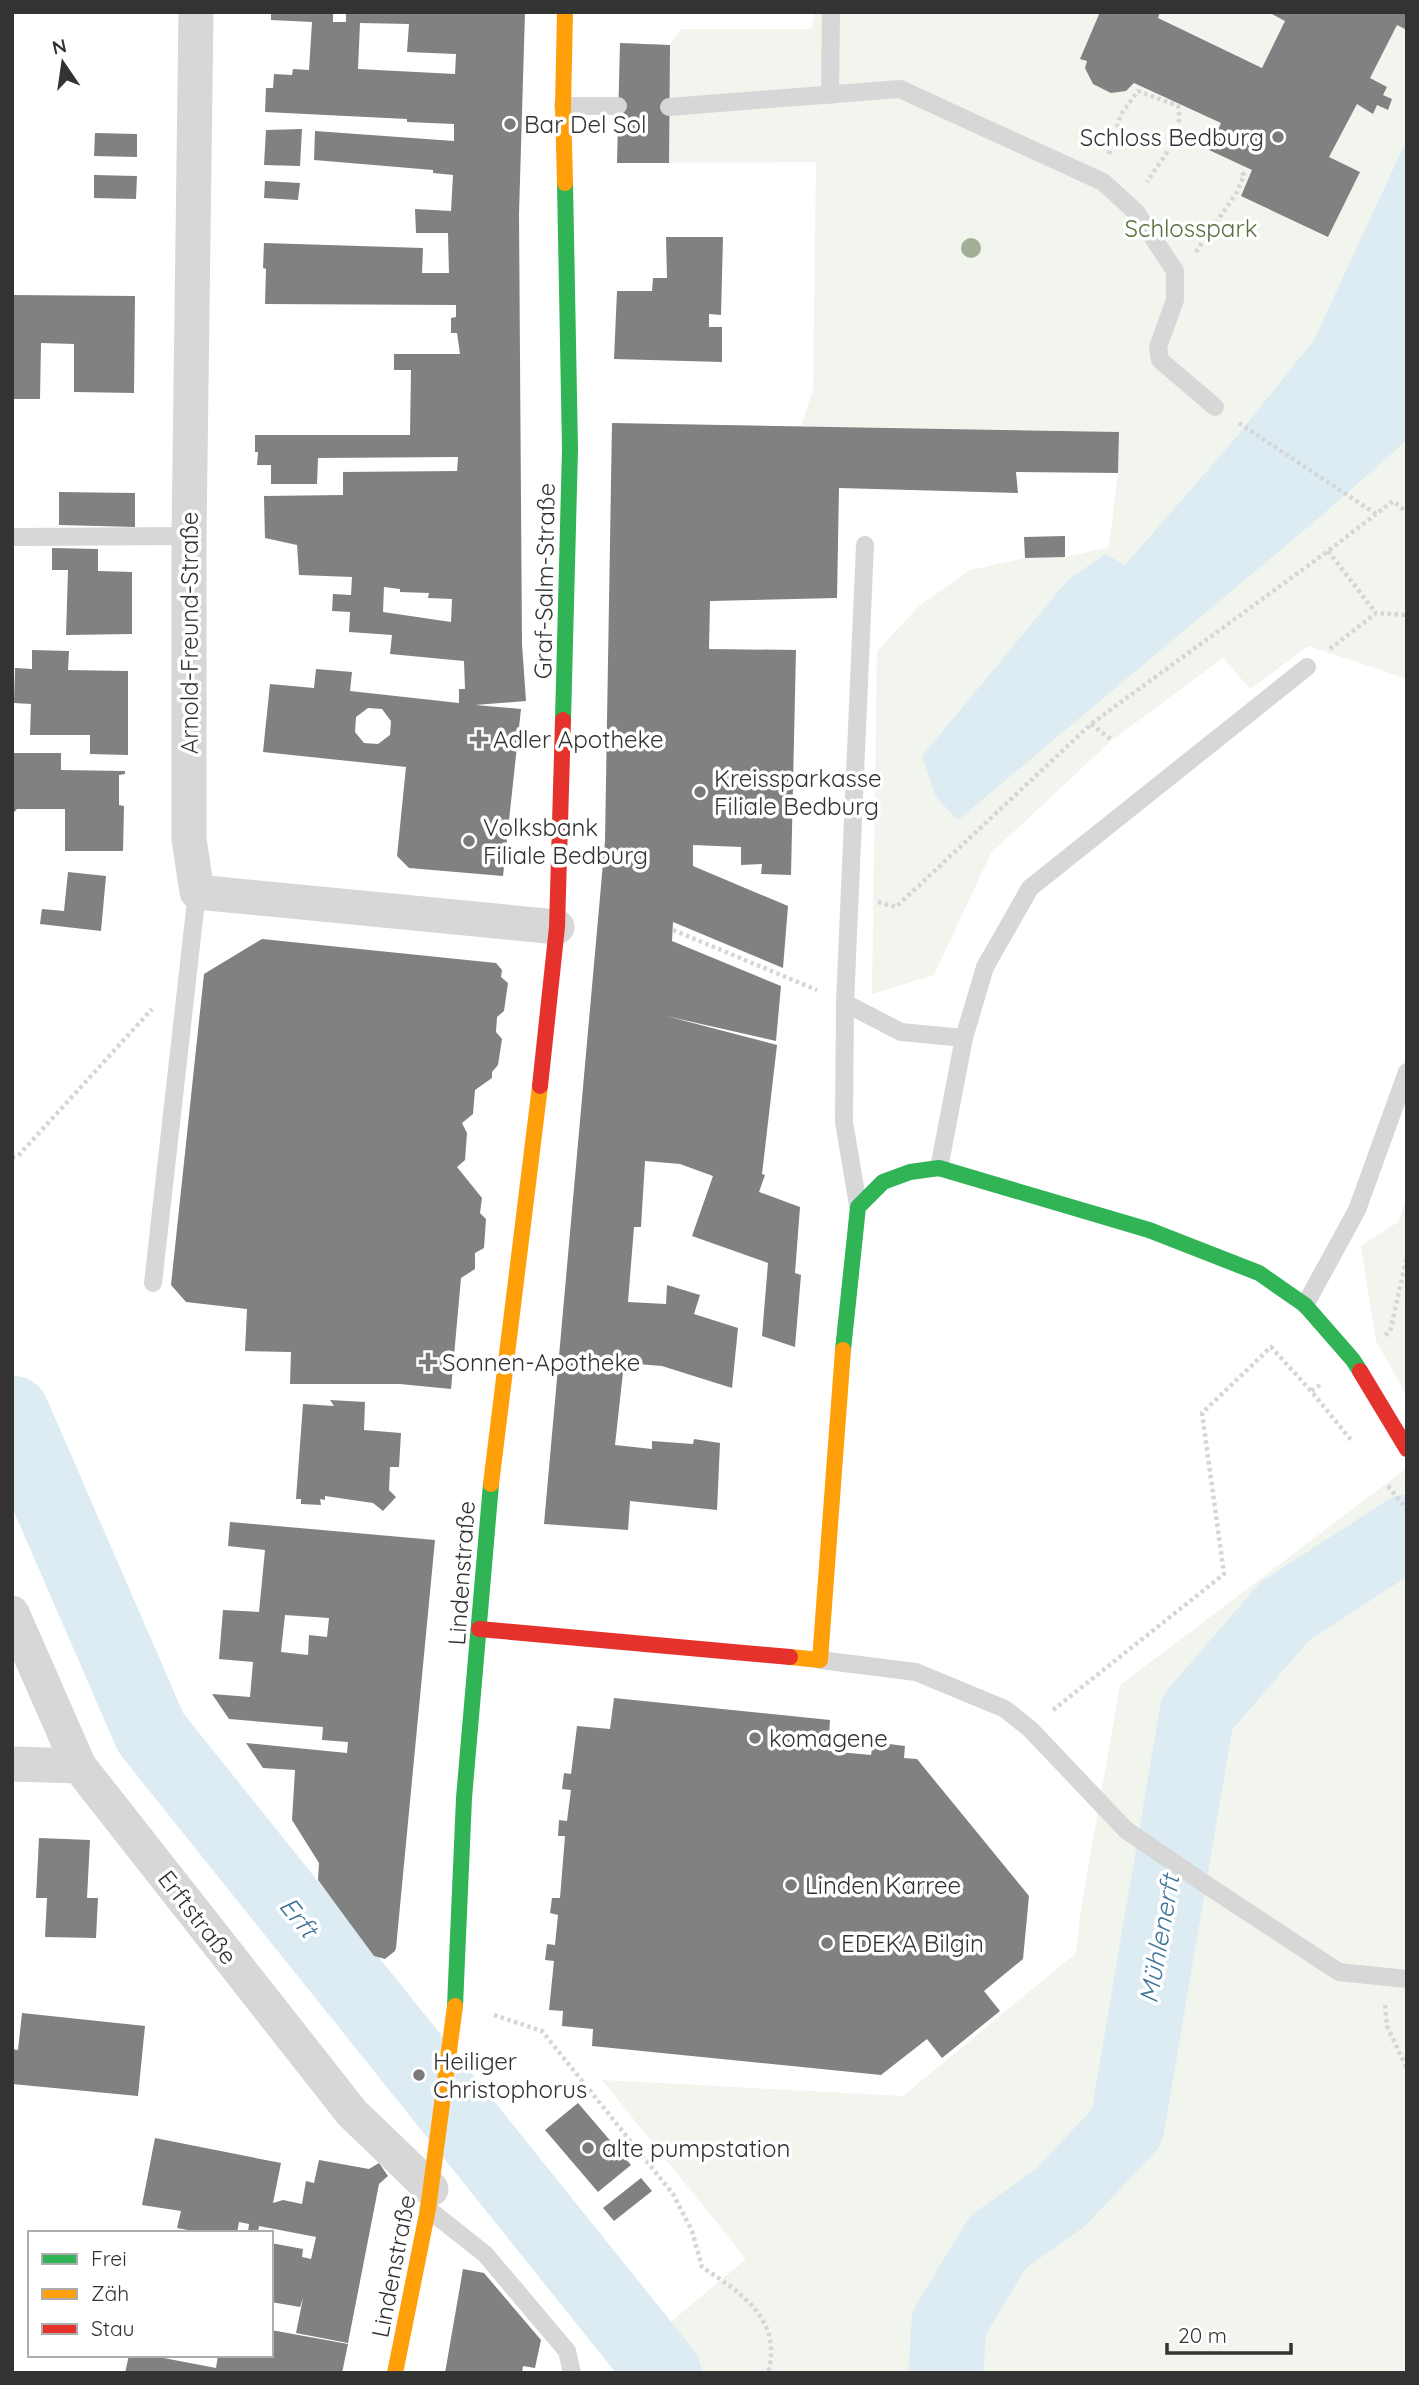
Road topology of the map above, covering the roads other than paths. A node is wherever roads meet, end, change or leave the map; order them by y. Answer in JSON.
{"nodes":[{"id":1,"x":196,"y":12,"type":"edge"},
{"id":2,"x":565,"y":12,"type":"edge"},
{"id":3,"x":831,"y":12,"type":"edge"},
{"id":4,"x":830,"y":95,"type":"junction"},
{"id":5,"x":563,"y":106,"type":"junction"},
{"id":6,"x":618,"y":107,"type":"dead end"},
{"id":7,"x":669,"y":107,"type":"dead end"},
{"id":8,"x":1214,"y":407,"type":"road end"},
{"id":9,"x":189,"y":536,"type":"junction"},
{"id":10,"x":12,"y":537,"type":"edge"},
{"id":11,"x":865,"y":545,"type":"dead end"},
{"id":12,"x":1307,"y":667,"type":"road end"},
{"id":13,"x":197,"y":892,"type":"junction"},
{"id":14,"x":557,"y":927,"type":"junction"},
{"id":15,"x":845,"y":1003,"type":"junction"},
{"id":16,"x":964,"y":1038,"type":"junction"},
{"id":17,"x":1407,"y":1072,"type":"edge"},
{"id":18,"x":533,"y":1149,"type":"joint"},
{"id":19,"x":940,"y":1168,"type":"junction"},
{"id":20,"x":858,"y":1207,"type":"junction"},
{"id":21,"x":153,"y":1283,"type":"dead end"},
{"id":22,"x":1305,"y":1305,"type":"junction"},
{"id":23,"x":1407,"y":1449,"type":"edge"},
{"id":24,"x":12,"y":1613,"type":"edge"},
{"id":25,"x":479,"y":1629,"type":"junction"},
{"id":26,"x":820,"y":1660,"type":"junction"},
{"id":27,"x":12,"y":1764,"type":"edge"},
{"id":28,"x":79,"y":1766,"type":"junction"},
{"id":29,"x":1407,"y":1979,"type":"edge"},
{"id":30,"x":431,"y":2188,"type":"junction"},
{"id":31,"x":395,"y":2373,"type":"edge"},
{"id":32,"x":572,"y":2373,"type":"edge"}],
"edges":[{"from":1,"to":9,"type":"street","name":"Arnold-Freund-Straße"},
{"from":2,"to":5,"type":"street","name":"Graf-Salm-Straße"},
{"from":3,"to":4,"type":"lane"},
{"from":4,"to":7,"type":"lane"},
{"from":4,"to":8,"type":"lane"},
{"from":5,"to":6,"type":"lane"},
{"from":5,"to":14,"type":"street","name":"Graf-Salm-Straße"},
{"from":9,"to":10,"type":"lane"},
{"from":9,"to":13,"type":"street","name":"Arnold-Freund-Straße"},
{"from":11,"to":15,"type":"lane"},
{"from":12,"to":16,"type":"lane"},
{"from":13,"to":14,"type":"street"},
{"from":13,"to":21,"type":"lane"},
{"from":14,"to":18,"type":"street","name":"Graf-Salm-Straße"},
{"from":15,"to":16,"type":"lane"},
{"from":15,"to":20,"type":"lane"},
{"from":16,"to":19,"type":"lane"},
{"from":17,"to":22,"type":"lane"},
{"from":18,"to":25,"type":"street","name":"Lindenstraße"},
{"from":19,"to":20,"type":"street"},
{"from":19,"to":22,"type":"street"},
{"from":20,"to":26,"type":"street"},
{"from":22,"to":23,"type":"street"},
{"from":24,"to":28,"type":"street","name":"Erftstraße"},
{"from":25,"to":26,"type":"street"},
{"from":25,"to":30,"type":"street","name":"Lindenstraße"},
{"from":26,"to":29,"type":"lane"},
{"from":27,"to":28,"type":"street"},
{"from":28,"to":30,"type":"street","name":"Erftstraße"},
{"from":30,"to":31,"type":"street","name":"Lindenstraße"},
{"from":30,"to":32,"type":"lane"}]}
